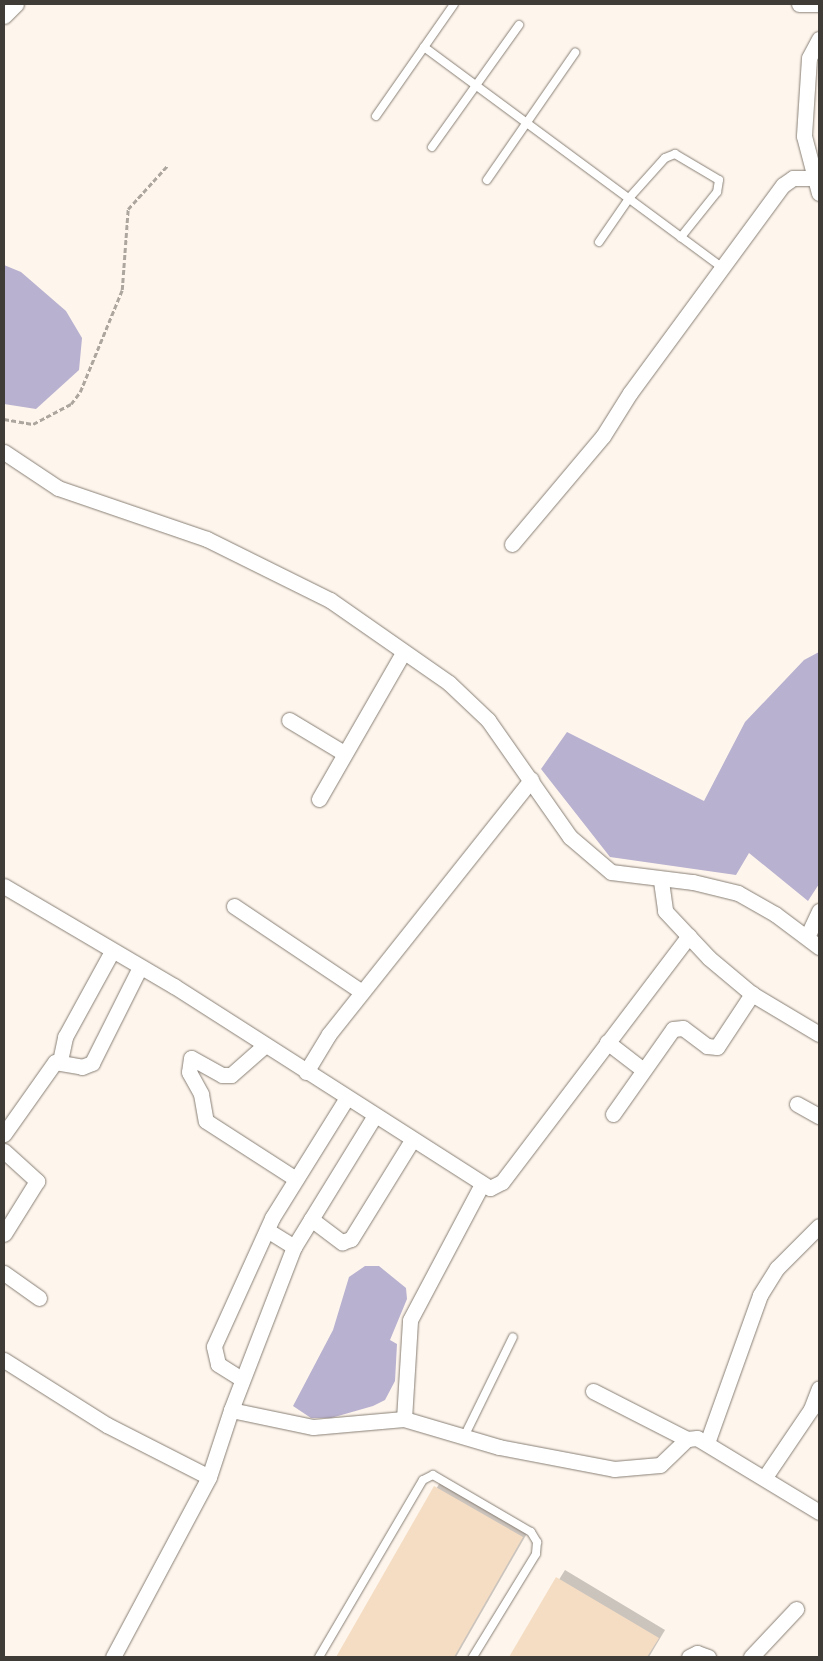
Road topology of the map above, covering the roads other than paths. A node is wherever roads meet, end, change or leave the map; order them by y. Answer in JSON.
{"nodes":[{"id":1,"x":16,"y":4,"type":"edge"},
{"id":2,"x":454,"y":4,"type":"edge"},
{"id":3,"x":799,"y":4,"type":"edge"},
{"id":4,"x":819,"y":4,"type":"edge"},
{"id":5,"x":4,"y":16,"type":"edge"},
{"id":6,"x":519,"y":25,"type":"dead end"},
{"id":7,"x":819,"y":39,"type":"edge"},
{"id":8,"x":424,"y":47,"type":"junction"},
{"id":9,"x":575,"y":53,"type":"dead end"},
{"id":10,"x":477,"y":84,"type":"junction"},
{"id":11,"x":376,"y":116,"type":"dead end"},
{"id":12,"x":529,"y":121,"type":"junction"},
{"id":13,"x":432,"y":148,"type":"dead end"},
{"id":14,"x":814,"y":178,"type":"junction"},
{"id":15,"x":487,"y":180,"type":"dead end"},
{"id":16,"x":819,"y":193,"type":"edge"},
{"id":17,"x":630,"y":198,"type":"junction"},
{"id":18,"x":681,"y":236,"type":"junction"},
{"id":19,"x":598,"y":242,"type":"dead end"},
{"id":20,"x":722,"y":267,"type":"junction"},
{"id":21,"x":4,"y":452,"type":"edge"},
{"id":22,"x":512,"y":544,"type":"dead end"},
{"id":23,"x":403,"y":654,"type":"junction"},
{"id":24,"x":289,"y":720,"type":"dead end"},
{"id":25,"x":344,"y":752,"type":"junction"},
{"id":26,"x":531,"y":780,"type":"junction"},
{"id":27,"x":319,"y":799,"type":"dead end"},
{"id":28,"x":661,"y":881,"type":"junction"},
{"id":29,"x":4,"y":886,"type":"edge"},
{"id":30,"x":234,"y":906,"type":"dead end"},
{"id":31,"x":819,"y":911,"type":"edge"},
{"id":32,"x":689,"y":936,"type":"junction"},
{"id":33,"x":807,"y":937,"type":"junction"},
{"id":34,"x":819,"y":947,"type":"edge"},
{"id":35,"x":112,"y":951,"type":"junction"},
{"id":36,"x":140,"y":967,"type":"junction"},
{"id":37,"x":362,"y":992,"type":"junction"},
{"id":38,"x":752,"y":994,"type":"junction"},
{"id":39,"x":819,"y":1034,"type":"edge"},
{"id":40,"x":607,"y":1042,"type":"junction"},
{"id":41,"x":264,"y":1046,"type":"junction"},
{"id":42,"x":60,"y":1060,"type":"junction"},
{"id":43,"x":642,"y":1069,"type":"junction"},
{"id":44,"x":306,"y":1072,"type":"junction"},
{"id":45,"x":346,"y":1099,"type":"junction"},
{"id":46,"x":797,"y":1104,"type":"dead end"},
{"id":47,"x":613,"y":1114,"type":"dead end"},
{"id":48,"x":819,"y":1116,"type":"edge"},
{"id":49,"x":374,"y":1117,"type":"junction"},
{"id":50,"x":4,"y":1134,"type":"edge"},
{"id":51,"x":411,"y":1142,"type":"junction"},
{"id":52,"x":4,"y":1151,"type":"edge"},
{"id":53,"x":296,"y":1179,"type":"junction"},
{"id":54,"x":480,"y":1186,"type":"junction"},
{"id":55,"x":311,"y":1219,"type":"junction"},
{"id":56,"x":819,"y":1226,"type":"edge"},
{"id":57,"x":267,"y":1230,"type":"junction"},
{"id":58,"x":4,"y":1232,"type":"edge"},
{"id":59,"x":294,"y":1247,"type":"junction"},
{"id":60,"x":4,"y":1272,"type":"edge"},
{"id":61,"x":39,"y":1298,"type":"dead end"},
{"id":62,"x":513,"y":1337,"type":"dead end"},
{"id":63,"x":4,"y":1360,"type":"edge"},
{"id":64,"x":240,"y":1378,"type":"junction"},
{"id":65,"x":819,"y":1388,"type":"edge"},
{"id":66,"x":592,"y":1391,"type":"dead end"},
{"id":67,"x":231,"y":1410,"type":"junction"},
{"id":68,"x":404,"y":1419,"type":"junction"},
{"id":69,"x":464,"y":1436,"type":"junction"},
{"id":70,"x":687,"y":1439,"type":"junction"},
{"id":71,"x":707,"y":1443,"type":"junction"},
{"id":72,"x":209,"y":1477,"type":"junction"},
{"id":73,"x":765,"y":1477,"type":"junction"},
{"id":74,"x":819,"y":1512,"type":"edge"},
{"id":75,"x":796,"y":1610,"type":"dead end"},
{"id":76,"x":112,"y":1657,"type":"edge"},
{"id":77,"x":319,"y":1657,"type":"edge"},
{"id":78,"x":473,"y":1657,"type":"edge"},
{"id":79,"x":689,"y":1657,"type":"edge"},
{"id":80,"x":708,"y":1657,"type":"edge"},
{"id":81,"x":751,"y":1657,"type":"edge"}],
"edges":[{"from":1,"to":5,"type":"street"},
{"from":2,"to":8,"type":"lane"},
{"from":3,"to":4,"type":"street"},
{"from":6,"to":10,"type":"lane"},
{"from":7,"to":14,"type":"street"},
{"from":8,"to":10,"type":"lane"},
{"from":8,"to":11,"type":"lane"},
{"from":9,"to":12,"type":"lane"},
{"from":10,"to":12,"type":"lane"},
{"from":10,"to":13,"type":"lane"},
{"from":12,"to":15,"type":"lane"},
{"from":12,"to":17,"type":"lane"},
{"from":14,"to":16,"type":"street"},
{"from":14,"to":20,"type":"street"},
{"from":17,"to":18,"type":"lane"},
{"from":17,"to":18,"type":"lane"},
{"from":17,"to":19,"type":"lane"},
{"from":18,"to":20,"type":"lane"},
{"from":20,"to":22,"type":"street"},
{"from":21,"to":23,"type":"street"},
{"from":23,"to":25,"type":"street"},
{"from":23,"to":26,"type":"street"},
{"from":24,"to":25,"type":"street"},
{"from":25,"to":27,"type":"street"},
{"from":26,"to":28,"type":"street"},
{"from":26,"to":37,"type":"street"},
{"from":28,"to":32,"type":"street"},
{"from":28,"to":33,"type":"street"},
{"from":29,"to":35,"type":"street"},
{"from":30,"to":37,"type":"street"},
{"from":31,"to":33,"type":"street"},
{"from":32,"to":38,"type":"street"},
{"from":32,"to":40,"type":"street"},
{"from":33,"to":34,"type":"street"},
{"from":35,"to":36,"type":"street"},
{"from":35,"to":42,"type":"street"},
{"from":36,"to":41,"type":"street"},
{"from":36,"to":42,"type":"street"},
{"from":37,"to":44,"type":"street"},
{"from":38,"to":39,"type":"street"},
{"from":38,"to":43,"type":"street"},
{"from":40,"to":43,"type":"street"},
{"from":40,"to":54,"type":"street"},
{"from":41,"to":44,"type":"street"},
{"from":41,"to":53,"type":"street"},
{"from":42,"to":50,"type":"street"},
{"from":43,"to":47,"type":"street"},
{"from":44,"to":45,"type":"street"},
{"from":45,"to":49,"type":"street"},
{"from":45,"to":53,"type":"street"},
{"from":46,"to":48,"type":"street"},
{"from":49,"to":51,"type":"street"},
{"from":49,"to":55,"type":"street"},
{"from":51,"to":54,"type":"street"},
{"from":51,"to":55,"type":"street"},
{"from":52,"to":58,"type":"street"},
{"from":53,"to":57,"type":"street"},
{"from":54,"to":68,"type":"street"},
{"from":55,"to":59,"type":"street"},
{"from":56,"to":71,"type":"street"},
{"from":57,"to":59,"type":"street"},
{"from":57,"to":64,"type":"street"},
{"from":59,"to":64,"type":"street"},
{"from":60,"to":61,"type":"street"},
{"from":62,"to":69,"type":"lane"},
{"from":63,"to":72,"type":"street"},
{"from":64,"to":67,"type":"street"},
{"from":65,"to":73,"type":"street"},
{"from":66,"to":70,"type":"street"},
{"from":67,"to":68,"type":"street"},
{"from":67,"to":72,"type":"street"},
{"from":68,"to":69,"type":"street"},
{"from":69,"to":70,"type":"street"},
{"from":70,"to":71,"type":"street"},
{"from":71,"to":73,"type":"street"},
{"from":72,"to":76,"type":"street"},
{"from":73,"to":74,"type":"street"},
{"from":75,"to":81,"type":"street"},
{"from":77,"to":78,"type":"lane"},
{"from":79,"to":80,"type":"street"}]}
